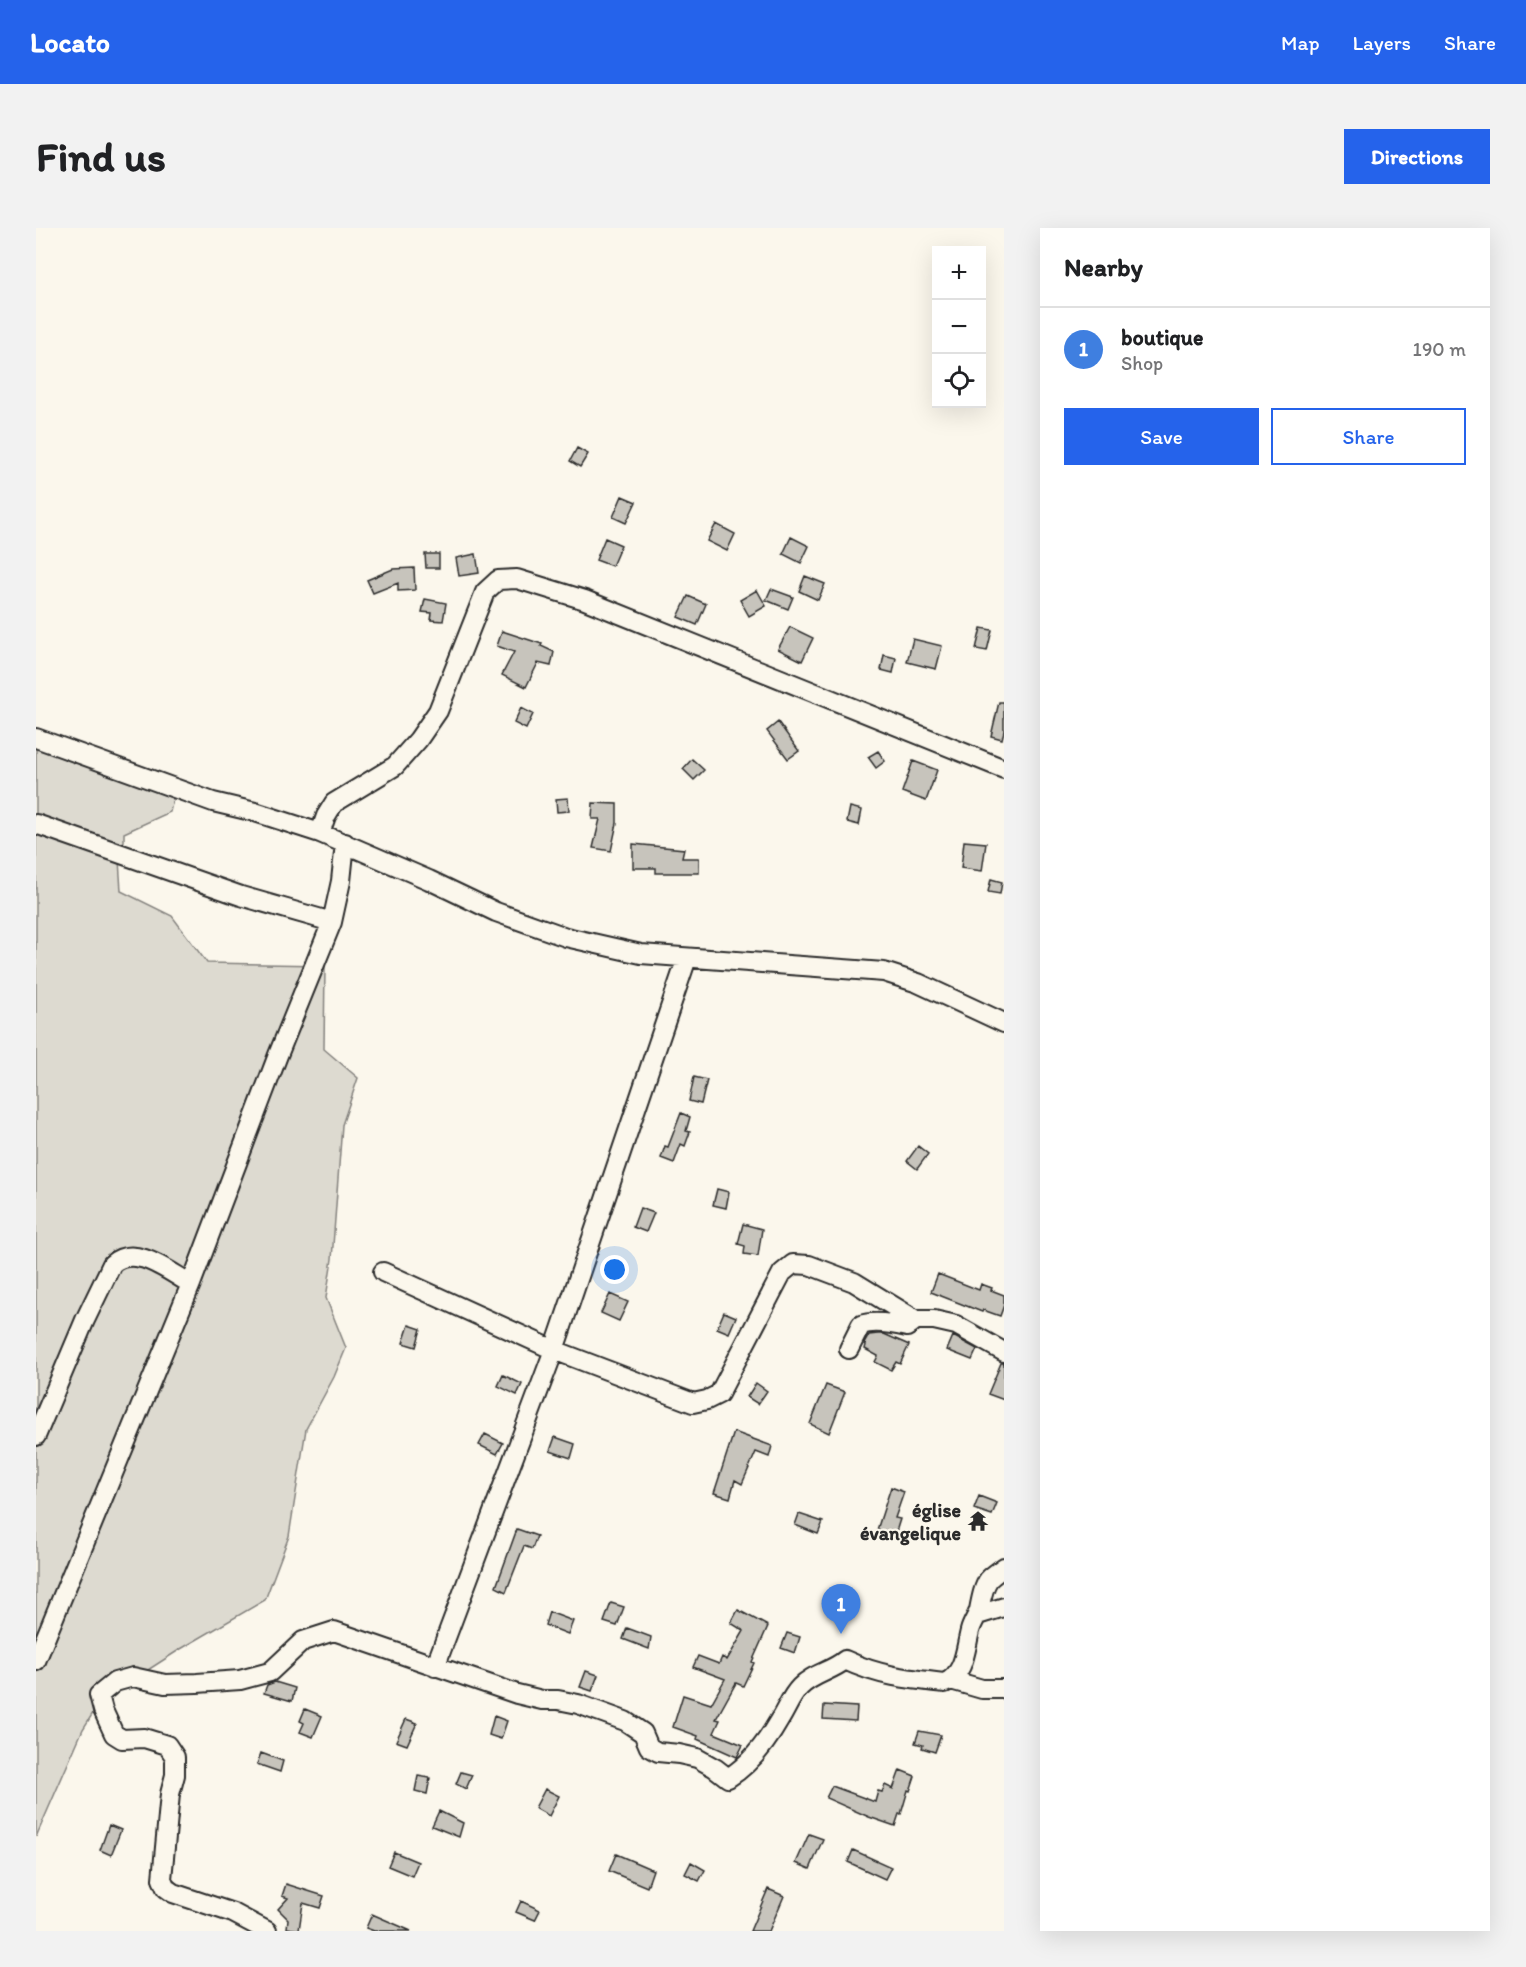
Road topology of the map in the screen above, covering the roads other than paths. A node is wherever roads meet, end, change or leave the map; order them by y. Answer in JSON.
{"nodes":[{"id":1,"x":36,"y":738,"type":"edge"},
{"id":2,"x":1004,"y":769,"type":"edge"},
{"id":3,"x":36,"y":824,"type":"edge"},
{"id":4,"x":320,"y":833,"type":"junction"},
{"id":5,"x":345,"y":843,"type":"junction"},
{"id":6,"x":332,"y":922,"type":"junction"},
{"id":7,"x":687,"y":958,"type":"junction"},
{"id":8,"x":1004,"y":1023,"type":"edge"},
{"id":9,"x":383,"y":1272,"type":"dead end"},
{"id":10,"x":191,"y":1284,"type":"junction"},
{"id":11,"x":916,"y":1320,"type":"junction"},
{"id":12,"x":849,"y":1349,"type":"dead end"},
{"id":13,"x":554,"y":1350,"type":"junction"},
{"id":14,"x":1004,"y":1352,"type":"edge"},
{"id":15,"x":36,"y":1436,"type":"edge"},
{"id":16,"x":1004,"y":1567,"type":"edge"},
{"id":17,"x":996,"y":1583,"type":"edge"},
{"id":18,"x":1004,"y":1607,"type":"edge"},
{"id":19,"x":978,"y":1615,"type":"junction"},
{"id":20,"x":36,"y":1660,"type":"edge"},
{"id":21,"x":435,"y":1666,"type":"junction"},
{"id":22,"x":951,"y":1680,"type":"junction"},
{"id":23,"x":1004,"y":1689,"type":"edge"},
{"id":24,"x":267,"y":1931,"type":"edge"}],
"edges":[{"from":1,"to":4,"type":"street"},
{"from":2,"to":4,"type":"street"},
{"from":3,"to":6,"type":"street"},
{"from":4,"to":5,"type":"street"},
{"from":5,"to":6,"type":"street"},
{"from":5,"to":7,"type":"street"},
{"from":6,"to":10,"type":"street"},
{"from":7,"to":8,"type":"street"},
{"from":7,"to":13,"type":"street"},
{"from":9,"to":13,"type":"street"},
{"from":10,"to":15,"type":"street"},
{"from":10,"to":20,"type":"street"},
{"from":11,"to":12,"type":"street"},
{"from":11,"to":13,"type":"street"},
{"from":11,"to":14,"type":"street"},
{"from":13,"to":21,"type":"street"},
{"from":16,"to":17,"type":"street"},
{"from":17,"to":19,"type":"street"},
{"from":18,"to":19,"type":"street"},
{"from":19,"to":22,"type":"street"},
{"from":21,"to":22,"type":"street"},
{"from":21,"to":24,"type":"street"},
{"from":22,"to":23,"type":"street"}]}
